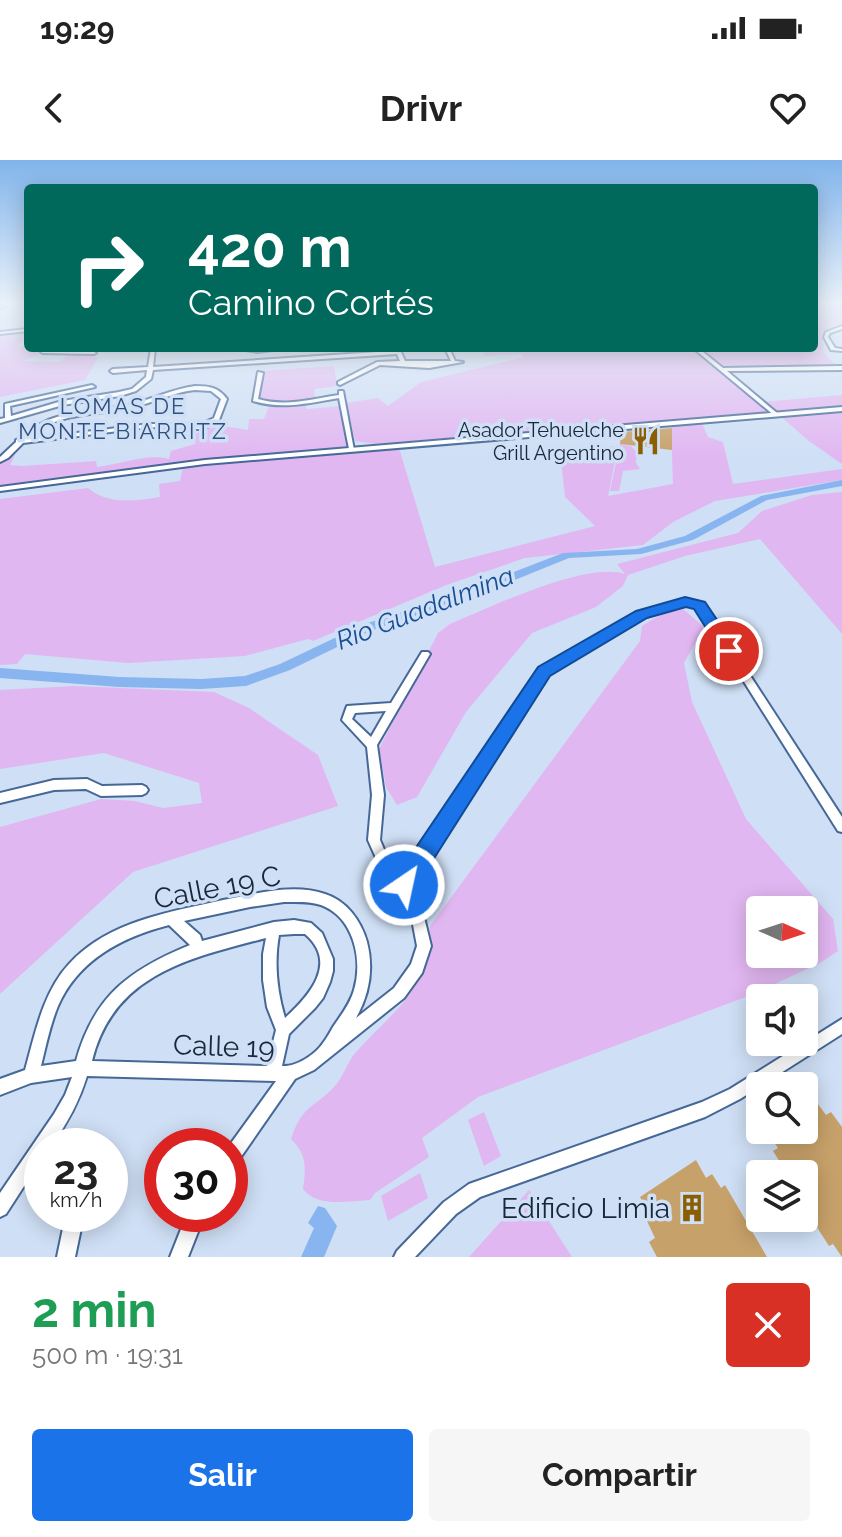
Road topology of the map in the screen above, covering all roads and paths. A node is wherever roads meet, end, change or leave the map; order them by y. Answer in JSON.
{"nodes":[{"id":1,"x":152,"y":355,"type":"edge"},
{"id":2,"x":281,"y":355,"type":"edge"},
{"id":3,"x":351,"y":355,"type":"edge"},
{"id":4,"x":400,"y":355,"type":"edge"},
{"id":5,"x":451,"y":355,"type":"edge"},
{"id":6,"x":704,"y":355,"type":"edge"},
{"id":7,"x":280,"y":360,"type":"junction"},
{"id":8,"x":404,"y":364,"type":"junction"},
{"id":9,"x":842,"y":368,"type":"edge"},
{"id":10,"x":150,"y":369,"type":"junction"},
{"id":11,"x":722,"y":370,"type":"junction"},
{"id":12,"x":113,"y":371,"type":"dead end"},
{"id":13,"x":260,"y":373,"type":"dead end"},
{"id":14,"x":92,"y":387,"type":"dead end"},
{"id":15,"x":341,"y":396,"type":"junction"},
{"id":16,"x":3,"y":405,"type":"edge"},
{"id":17,"x":842,"y":409,"type":"edge"},
{"id":18,"x":775,"y":414,"type":"junction"},
{"id":19,"x":8,"y":419,"type":"junction"},
{"id":20,"x":0,"y":421,"type":"edge"},
{"id":21,"x":18,"y":441,"type":"junction"},
{"id":22,"x":352,"y":449,"type":"junction"},
{"id":23,"x":0,"y":460,"type":"edge"},
{"id":24,"x":0,"y":489,"type":"edge"},
{"id":25,"x":425,"y":654,"type":"dead end"},
{"id":26,"x":394,"y":707,"type":"junction"},
{"id":27,"x":372,"y":745,"type":"junction"},
{"id":28,"x":142,"y":790,"type":"dead end"},
{"id":29,"x":0,"y":798,"type":"edge"},
{"id":30,"x":842,"y":827,"type":"edge"},
{"id":31,"x":404,"y":885,"type":"junction"},
{"id":32,"x":170,"y":917,"type":"junction"},
{"id":33,"x":274,"y":929,"type":"junction"},
{"id":34,"x":250,"y":935,"type":"junction"},
{"id":35,"x":198,"y":949,"type":"junction"},
{"id":36,"x":268,"y":950,"type":"junction"},
{"id":37,"x":842,"y":1026,"type":"edge"},
{"id":38,"x":283,"y":1030,"type":"junction"},
{"id":39,"x":328,"y":1047,"type":"junction"},
{"id":40,"x":84,"y":1068,"type":"junction"},
{"id":41,"x":273,"y":1071,"type":"junction"},
{"id":42,"x":290,"y":1074,"type":"junction"},
{"id":43,"x":31,"y":1075,"type":"junction"},
{"id":44,"x":0,"y":1087,"type":"edge"},
{"id":45,"x":55,"y":1128,"type":"edge"},
{"id":46,"x":248,"y":1133,"type":"edge"},
{"id":47,"x":24,"y":1175,"type":"edge"},
{"id":48,"x":0,"y":1208,"type":"edge"},
{"id":49,"x":71,"y":1232,"type":"edge"},
{"id":50,"x":189,"y":1232,"type":"edge"},
{"id":51,"x":66,"y":1257,"type":"edge"},
{"id":52,"x":179,"y":1257,"type":"edge"},
{"id":53,"x":403,"y":1257,"type":"edge"}],
"edges":[{"from":1,"to":10,"type":"street"},
{"from":2,"to":7,"type":"street"},
{"from":3,"to":7,"type":"street"},
{"from":4,"to":8,"type":"street"},
{"from":5,"to":8,"type":"street"},
{"from":6,"to":11,"type":"street"},
{"from":7,"to":10,"type":"street"},
{"from":8,"to":15,"type":"street"},
{"from":9,"to":11,"type":"street"},
{"from":10,"to":12,"type":"street"},
{"from":10,"to":19,"type":"street"},
{"from":11,"to":18,"type":"street"},
{"from":13,"to":15,"type":"street"},
{"from":14,"to":16,"type":"street"},
{"from":15,"to":22,"type":"street"},
{"from":16,"to":19,"type":"street"},
{"from":17,"to":18,"type":"main road"},
{"from":18,"to":22,"type":"main road"},
{"from":19,"to":20,"type":"street"},
{"from":21,"to":21,"type":"street"},
{"from":21,"to":23,"type":"street"},
{"from":22,"to":24,"type":"main road"},
{"from":25,"to":26,"type":"street"},
{"from":26,"to":27,"type":"street"},
{"from":26,"to":27,"type":"street"},
{"from":27,"to":31,"type":"street","name":"Calle 19"},
{"from":28,"to":29,"type":"street"},
{"from":30,"to":31,"type":"street"},
{"from":31,"to":39,"type":"street","name":"Calle 19"},
{"from":32,"to":35,"type":"street"},
{"from":32,"to":39,"type":"street","name":"Calle 19 C"},
{"from":32,"to":43,"type":"street","name":"Calle 19 C"},
{"from":33,"to":34,"type":"street"},
{"from":33,"to":36,"type":"street"},
{"from":33,"to":38,"type":"street"},
{"from":34,"to":35,"type":"street"},
{"from":34,"to":36,"type":"street"},
{"from":35,"to":40,"type":"street"},
{"from":36,"to":38,"type":"street"},
{"from":37,"to":53,"type":"street"},
{"from":38,"to":41,"type":"street"},
{"from":39,"to":42,"type":"street","name":"Calle 19"},
{"from":40,"to":41,"type":"street","name":"Calle 19"},
{"from":40,"to":43,"type":"street","name":"Calle 19"},
{"from":40,"to":45,"type":"street"},
{"from":41,"to":42,"type":"street","name":"Calle 19"},
{"from":42,"to":46,"type":"street"},
{"from":43,"to":44,"type":"street","name":"Calle 19"},
{"from":47,"to":48,"type":"street"},
{"from":49,"to":51,"type":"street"},
{"from":50,"to":52,"type":"street"}]}
